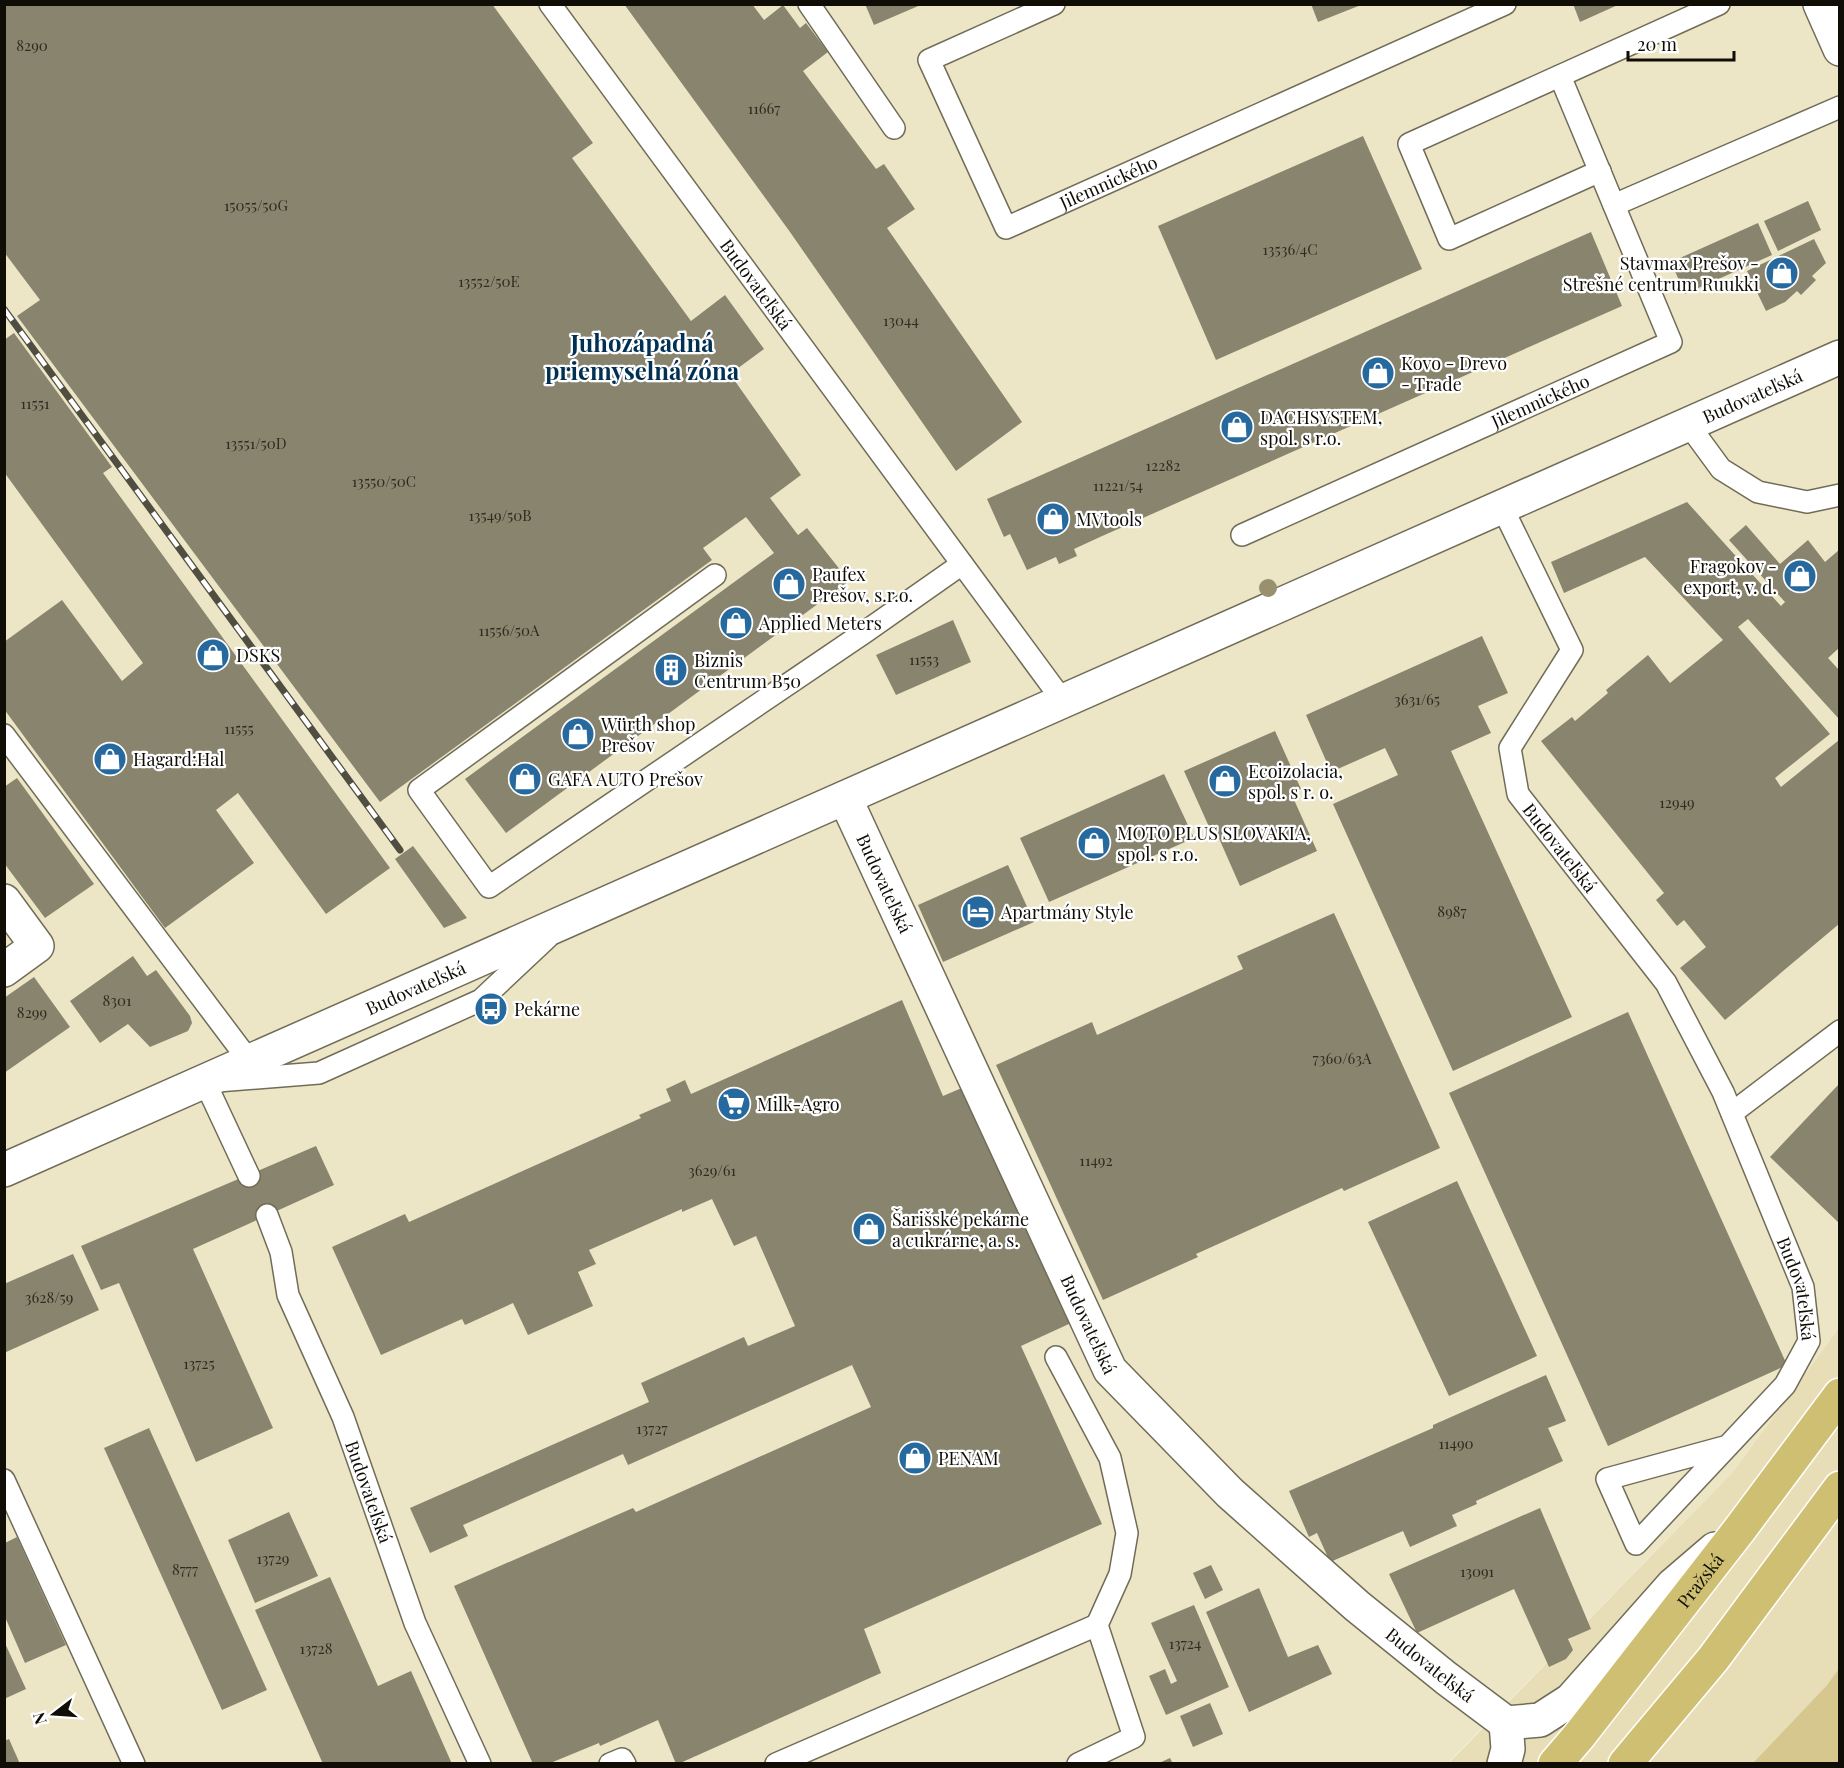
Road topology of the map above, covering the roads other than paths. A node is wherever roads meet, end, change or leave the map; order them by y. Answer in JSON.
{"nodes":[{"id":1,"x":550,"y":4,"type":"edge"},
{"id":2,"x":809,"y":4,"type":"edge"},
{"id":3,"x":1054,"y":4,"type":"edge"},
{"id":4,"x":1505,"y":4,"type":"edge"},
{"id":5,"x":1719,"y":4,"type":"edge"},
{"id":6,"x":1820,"y":4,"type":"edge"},
{"id":7,"x":1839,"y":49,"type":"edge"},
{"id":8,"x":1560,"y":76,"type":"junction"},
{"id":9,"x":1839,"y":106,"type":"edge"},
{"id":10,"x":894,"y":128,"type":"dead end"},
{"id":11,"x":1600,"y":171,"type":"junction"},
{"id":12,"x":1614,"y":205,"type":"junction"},
{"id":13,"x":1839,"y":357,"type":"edge"},
{"id":14,"x":1688,"y":424,"type":"junction"},
{"id":15,"x":1839,"y":495,"type":"edge"},
{"id":16,"x":1502,"y":507,"type":"junction"},
{"id":17,"x":1242,"y":535,"type":"dead end"},
{"id":18,"x":962,"y":564,"type":"junction"},
{"id":19,"x":715,"y":575,"type":"dead end"},
{"id":20,"x":1063,"y":701,"type":"junction"},
{"id":21,"x":4,"y":735,"type":"edge"},
{"id":22,"x":845,"y":798,"type":"junction"},
{"id":23,"x":4,"y":901,"type":"edge"},
{"id":24,"x":564,"y":923,"type":"junction"},
{"id":25,"x":4,"y":970,"type":"edge"},
{"id":26,"x":1839,"y":1031,"type":"edge"},
{"id":27,"x":250,"y":1062,"type":"junction"},
{"id":28,"x":205,"y":1082,"type":"junction"},
{"id":29,"x":1732,"y":1113,"type":"junction"},
{"id":30,"x":4,"y":1170,"type":"edge"},
{"id":31,"x":249,"y":1176,"type":"dead end"},
{"id":32,"x":267,"y":1215,"type":"dead end"},
{"id":33,"x":1056,"y":1357,"type":"dead end"},
{"id":34,"x":1839,"y":1395,"type":"edge"},
{"id":35,"x":1728,"y":1446,"type":"junction"},
{"id":36,"x":4,"y":1480,"type":"edge"},
{"id":37,"x":1839,"y":1488,"type":"edge"},
{"id":38,"x":1740,"y":1529,"type":"junction"},
{"id":39,"x":1097,"y":1625,"type":"junction"},
{"id":40,"x":1506,"y":1723,"type":"junction"},
{"id":41,"x":134,"y":1764,"type":"edge"},
{"id":42,"x":480,"y":1764,"type":"edge"},
{"id":43,"x":610,"y":1764,"type":"edge"},
{"id":44,"x":625,"y":1764,"type":"edge"},
{"id":45,"x":776,"y":1764,"type":"edge"},
{"id":46,"x":1078,"y":1764,"type":"edge"},
{"id":47,"x":1504,"y":1764,"type":"edge"},
{"id":48,"x":1555,"y":1764,"type":"edge"},
{"id":49,"x":1625,"y":1764,"type":"edge"}],
"edges":[{"from":1,"to":18,"type":"lane","name":"Budovateľská"},
{"from":2,"to":10,"type":"lane"},
{"from":3,"to":4,"type":"lane","name":"Jilemnického"},
{"from":5,"to":8,"type":"lane"},
{"from":6,"to":7,"type":"street"},
{"from":8,"to":11,"type":"lane","name":"Jilemnického"},
{"from":8,"to":11,"type":"lane"},
{"from":9,"to":12,"type":"lane"},
{"from":11,"to":12,"type":"lane","name":"Jilemnického"},
{"from":12,"to":17,"type":"lane","name":"Jilemnického"},
{"from":13,"to":14,"type":"street","name":"Budovateľská"},
{"from":14,"to":15,"type":"lane"},
{"from":14,"to":16,"type":"street","name":"Budovateľská"},
{"from":16,"to":20,"type":"street","name":"Budovateľská"},
{"from":16,"to":29,"type":"lane","name":"Budovateľská"},
{"from":18,"to":19,"type":"lane"},
{"from":18,"to":20,"type":"lane","name":"Budovateľská"},
{"from":20,"to":22,"type":"street","name":"Budovateľská"},
{"from":21,"to":27,"type":"lane"},
{"from":22,"to":24,"type":"street","name":"Budovateľská"},
{"from":22,"to":40,"type":"street","name":"Budovateľská"},
{"from":23,"to":25,"type":"street"},
{"from":24,"to":27,"type":"street","name":"Budovateľská"},
{"from":24,"to":28,"type":"lane"},
{"from":26,"to":29,"type":"lane"},
{"from":27,"to":28,"type":"street","name":"Budovateľská"},
{"from":28,"to":30,"type":"street","name":"Budovateľská"},
{"from":28,"to":31,"type":"lane"},
{"from":29,"to":35,"type":"lane","name":"Budovateľská"},
{"from":32,"to":42,"type":"lane","name":"Budovateľská"},
{"from":33,"to":39,"type":"lane"},
{"from":34,"to":38,"type":"main road","name":"Pražská"},
{"from":35,"to":35,"type":"lane","name":"Budovateľská"},
{"from":36,"to":41,"type":"lane"},
{"from":37,"to":49,"type":"main road"},
{"from":38,"to":40,"type":"street"},
{"from":38,"to":48,"type":"main road","name":"Pražská"},
{"from":39,"to":45,"type":"lane"},
{"from":39,"to":46,"type":"lane"},
{"from":40,"to":47,"type":"street"},
{"from":43,"to":44,"type":"lane"}]}
